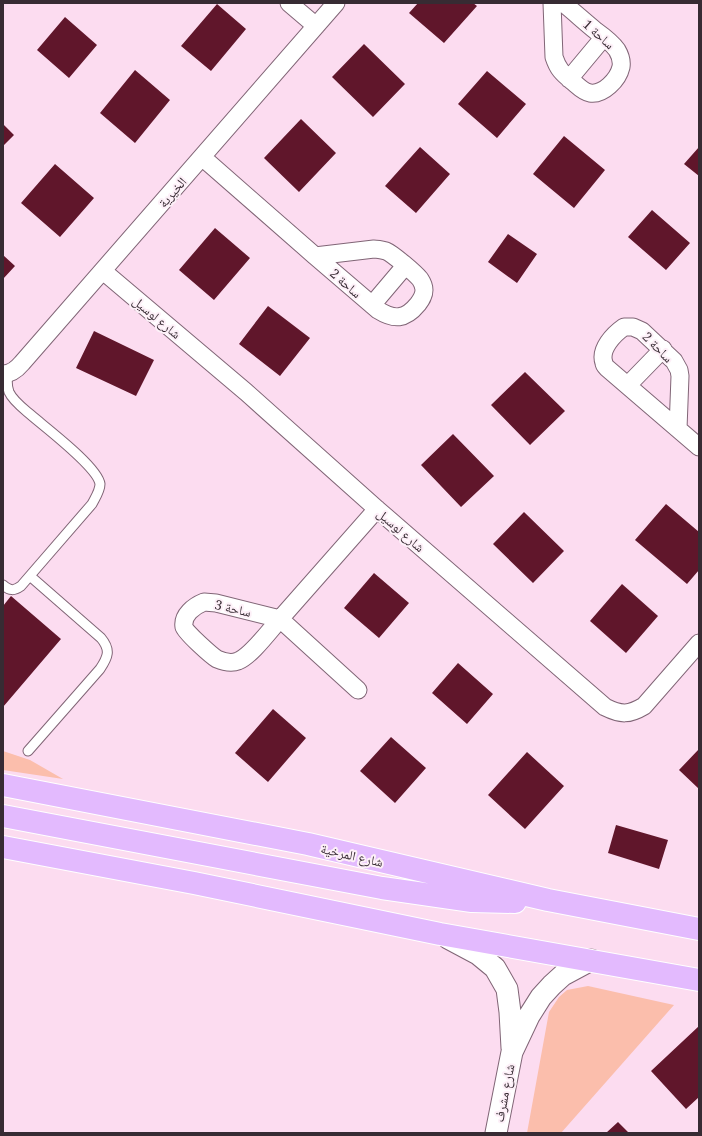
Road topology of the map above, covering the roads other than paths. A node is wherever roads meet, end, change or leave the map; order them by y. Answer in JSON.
{"nodes":[{"id":1,"x":289,"y":3,"type":"edge"},
{"id":2,"x":336,"y":3,"type":"edge"},
{"id":3,"x":552,"y":3,"type":"edge"},
{"id":4,"x":563,"y":3,"type":"edge"},
{"id":5,"x":316,"y":26,"type":"junction"},
{"id":6,"x":604,"y":37,"type":"junction"},
{"id":7,"x":569,"y":79,"type":"junction"},
{"id":8,"x":202,"y":157,"type":"junction"},
{"id":9,"x":315,"y":256,"type":"junction"},
{"id":10,"x":405,"y":266,"type":"junction"},
{"id":11,"x":103,"y":271,"type":"junction"},
{"id":12,"x":372,"y":305,"type":"junction"},
{"id":13,"x":663,"y":349,"type":"junction"},
{"id":14,"x":5,"y":374,"type":"edge"},
{"id":15,"x":628,"y":386,"type":"junction"},
{"id":16,"x":678,"y":429,"type":"junction"},
{"id":17,"x":699,"y":447,"type":"edge"},
{"id":18,"x":377,"y":509,"type":"junction"},
{"id":19,"x":30,"y":576,"type":"junction"},
{"id":20,"x":3,"y":585,"type":"edge"},
{"id":21,"x":280,"y":619,"type":"junction"},
{"id":22,"x":699,"y":643,"type":"edge"},
{"id":23,"x":358,"y":690,"type":"dead end"},
{"id":24,"x":28,"y":751,"type":"dead end"},
{"id":25,"x":3,"y":785,"type":"edge"},
{"id":26,"x":3,"y":816,"type":"edge"},
{"id":27,"x":3,"y":847,"type":"edge"},
{"id":28,"x":548,"y":900,"type":"junction"},
{"id":29,"x":699,"y":930,"type":"edge"},
{"id":30,"x":440,"y":934,"type":"junction"},
{"id":31,"x":591,"y":960,"type":"junction"},
{"id":32,"x":699,"y":980,"type":"edge"},
{"id":33,"x":512,"y":1052,"type":"junction"},
{"id":34,"x":496,"y":1133,"type":"edge"}],
"edges":[{"from":1,"to":5,"type":"street"},
{"from":2,"to":5,"type":"street","name":"الخيرية"},
{"from":3,"to":7,"type":"street","name":"ساحة 1"},
{"from":4,"to":6,"type":"street","name":"ساحة 1"},
{"from":5,"to":8,"type":"street","name":"الخيرية"},
{"from":6,"to":7,"type":"street"},
{"from":6,"to":7,"type":"street","name":"ساحة 1"},
{"from":8,"to":9,"type":"street","name":"ساحة 2"},
{"from":8,"to":11,"type":"street","name":"الخيرية"},
{"from":9,"to":10,"type":"street","name":"ساحة 2"},
{"from":9,"to":12,"type":"street","name":"ساحة 2"},
{"from":10,"to":12,"type":"street"},
{"from":10,"to":12,"type":"street","name":"ساحة 2"},
{"from":11,"to":14,"type":"street","name":"الخيرية"},
{"from":11,"to":18,"type":"street","name":"شارع لوسيل"},
{"from":13,"to":15,"type":"street"},
{"from":13,"to":15,"type":"street","name":"ساحة 2"},
{"from":13,"to":16,"type":"street","name":"ساحة 2"},
{"from":14,"to":19,"type":"lane"},
{"from":15,"to":16,"type":"street","name":"ساحة 2"},
{"from":16,"to":17,"type":"street","name":"ساحة 2"},
{"from":18,"to":21,"type":"street","name":"ساحة 3"},
{"from":18,"to":22,"type":"street","name":"شارع لوسيل"},
{"from":19,"to":20,"type":"lane"},
{"from":19,"to":24,"type":"lane"},
{"from":21,"to":21,"type":"street","name":"ساحة 3"},
{"from":21,"to":23,"type":"street","name":"ساحة 3"},
{"from":25,"to":28,"type":"highway","name":"شارع المرخية"},
{"from":26,"to":28,"type":"highway"},
{"from":27,"to":30,"type":"highway"},
{"from":28,"to":29,"type":"highway","name":"شارع المرخية"},
{"from":30,"to":31,"type":"highway"},
{"from":30,"to":33,"type":"street","name":"شارع مشرف"},
{"from":31,"to":32,"type":"highway"},
{"from":31,"to":33,"type":"street","name":"شارع مشرف"},
{"from":33,"to":34,"type":"street","name":"شارع مشرف"}]}
